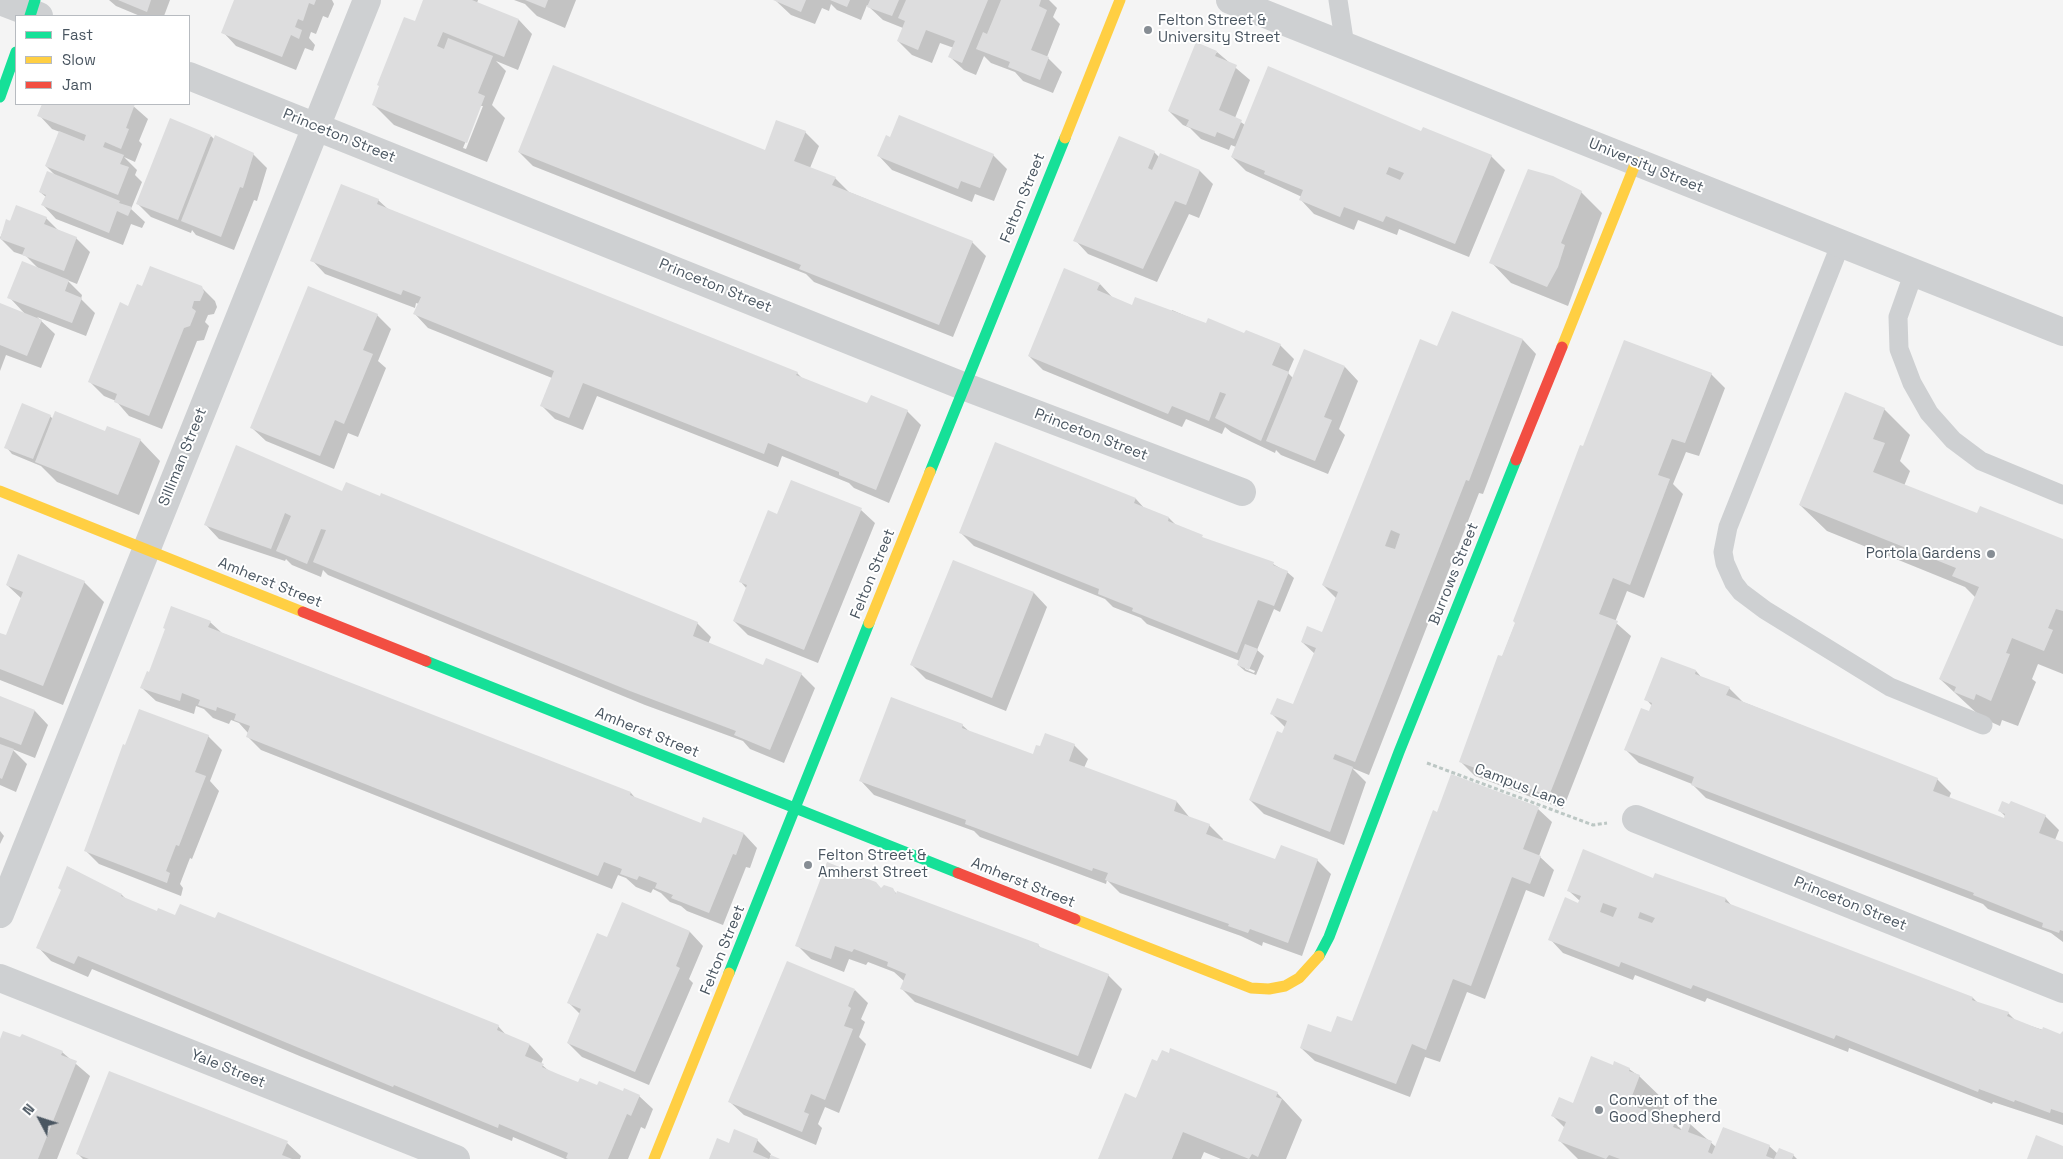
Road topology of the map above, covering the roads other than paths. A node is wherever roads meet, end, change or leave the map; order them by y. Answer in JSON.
{"nodes":[{"id":1,"x":367,"y":0,"type":"edge"},
{"id":2,"x":1120,"y":0,"type":"edge"},
{"id":3,"x":1230,"y":0,"type":"edge"},
{"id":4,"x":1338,"y":0,"type":"edge"},
{"id":5,"x":0,"y":1,"type":"edge"},
{"id":6,"x":34,"y":11,"type":"edge"},
{"id":7,"x":1345,"y":46,"type":"junction"},
{"id":8,"x":15,"y":55,"type":"edge"},
{"id":9,"x":190,"y":76,"type":"edge"},
{"id":10,"x":0,"y":97,"type":"edge"},
{"id":11,"x":317,"y":127,"type":"junction"},
{"id":12,"x":1636,"y":162,"type":"junction"},
{"id":13,"x":1841,"y":243,"type":"junction"},
{"id":14,"x":1914,"y":272,"type":"junction"},
{"id":15,"x":2063,"y":332,"type":"edge"},
{"id":16,"x":963,"y":386,"type":"junction"},
{"id":17,"x":0,"y":491,"type":"edge"},
{"id":18,"x":1242,"y":492,"type":"dead end"},
{"id":19,"x":2063,"y":495,"type":"edge"},
{"id":20,"x":145,"y":550,"type":"junction"},
{"id":21,"x":1983,"y":725,"type":"dead end"},
{"id":22,"x":796,"y":809,"type":"junction"},
{"id":23,"x":1636,"y":819,"type":"road end"},
{"id":24,"x":0,"y":914,"type":"edge"},
{"id":25,"x":0,"y":978,"type":"edge"},
{"id":26,"x":1286,"y":986,"type":"joint"},
{"id":27,"x":2063,"y":989,"type":"edge"},
{"id":28,"x":456,"y":1159,"type":"edge"},
{"id":29,"x":654,"y":1159,"type":"edge"}],
"edges":[{"from":1,"to":11,"type":"street","name":"Silliman Street"},
{"from":2,"to":16,"type":"street","name":"Felton Street"},
{"from":3,"to":7,"type":"street","name":"University Street"},
{"from":4,"to":7,"type":"lane"},
{"from":5,"to":6,"type":"street"},
{"from":7,"to":12,"type":"street","name":"University Street"},
{"from":8,"to":10,"type":"street"},
{"from":9,"to":11,"type":"street","name":"Princeton Street"},
{"from":11,"to":16,"type":"street","name":"Princeton Street"},
{"from":11,"to":20,"type":"street","name":"Silliman Street"},
{"from":12,"to":13,"type":"street","name":"University Street"},
{"from":12,"to":26,"type":"street","name":"Burrows Street"},
{"from":13,"to":14,"type":"street","name":"University Street"},
{"from":13,"to":21,"type":"lane"},
{"from":14,"to":15,"type":"street","name":"University Street"},
{"from":14,"to":19,"type":"lane"},
{"from":16,"to":18,"type":"street","name":"Princeton Street"},
{"from":16,"to":22,"type":"street","name":"Felton Street"},
{"from":17,"to":20,"type":"street","name":"Amherst Street"},
{"from":20,"to":22,"type":"street","name":"Amherst Street"},
{"from":20,"to":24,"type":"street","name":"Silliman Street"},
{"from":22,"to":26,"type":"street","name":"Amherst Street"},
{"from":22,"to":29,"type":"street","name":"Felton Street"},
{"from":23,"to":27,"type":"street","name":"Princeton Street"},
{"from":25,"to":28,"type":"street","name":"Yale Street"}]}
